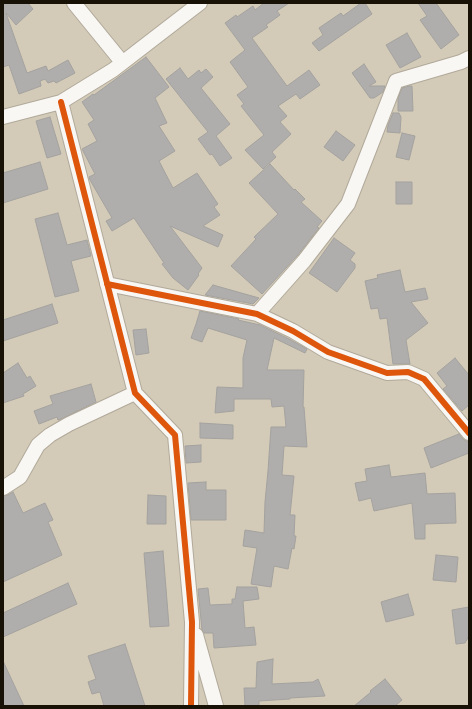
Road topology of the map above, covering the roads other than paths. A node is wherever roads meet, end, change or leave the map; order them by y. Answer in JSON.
{"nodes":[{"id":1,"x":74,"y":3,"type":"edge"},
{"id":2,"x":200,"y":3,"type":"edge"},
{"id":3,"x":469,"y":58,"type":"edge"},
{"id":4,"x":122,"y":62,"type":"junction"},
{"id":5,"x":60,"y":102,"type":"junction"},
{"id":6,"x":3,"y":117,"type":"edge"},
{"id":7,"x":107,"y":284,"type":"junction"},
{"id":8,"x":257,"y":314,"type":"junction"},
{"id":9,"x":134,"y":393,"type":"junction"},
{"id":10,"x":469,"y":433,"type":"edge"},
{"id":11,"x":3,"y":488,"type":"edge"},
{"id":12,"x":192,"y":622,"type":"junction"},
{"id":13,"x":191,"y":706,"type":"edge"},
{"id":14,"x":216,"y":706,"type":"edge"}],
"edges":[{"from":1,"to":4,"type":"street"},
{"from":2,"to":4,"type":"street"},
{"from":3,"to":8,"type":"street"},
{"from":4,"to":5,"type":"street"},
{"from":5,"to":6,"type":"street"},
{"from":5,"to":7,"type":"street"},
{"from":7,"to":8,"type":"street"},
{"from":7,"to":9,"type":"street"},
{"from":8,"to":10,"type":"street"},
{"from":9,"to":11,"type":"street"},
{"from":9,"to":12,"type":"street"},
{"from":12,"to":13,"type":"street"},
{"from":12,"to":14,"type":"street"}]}
